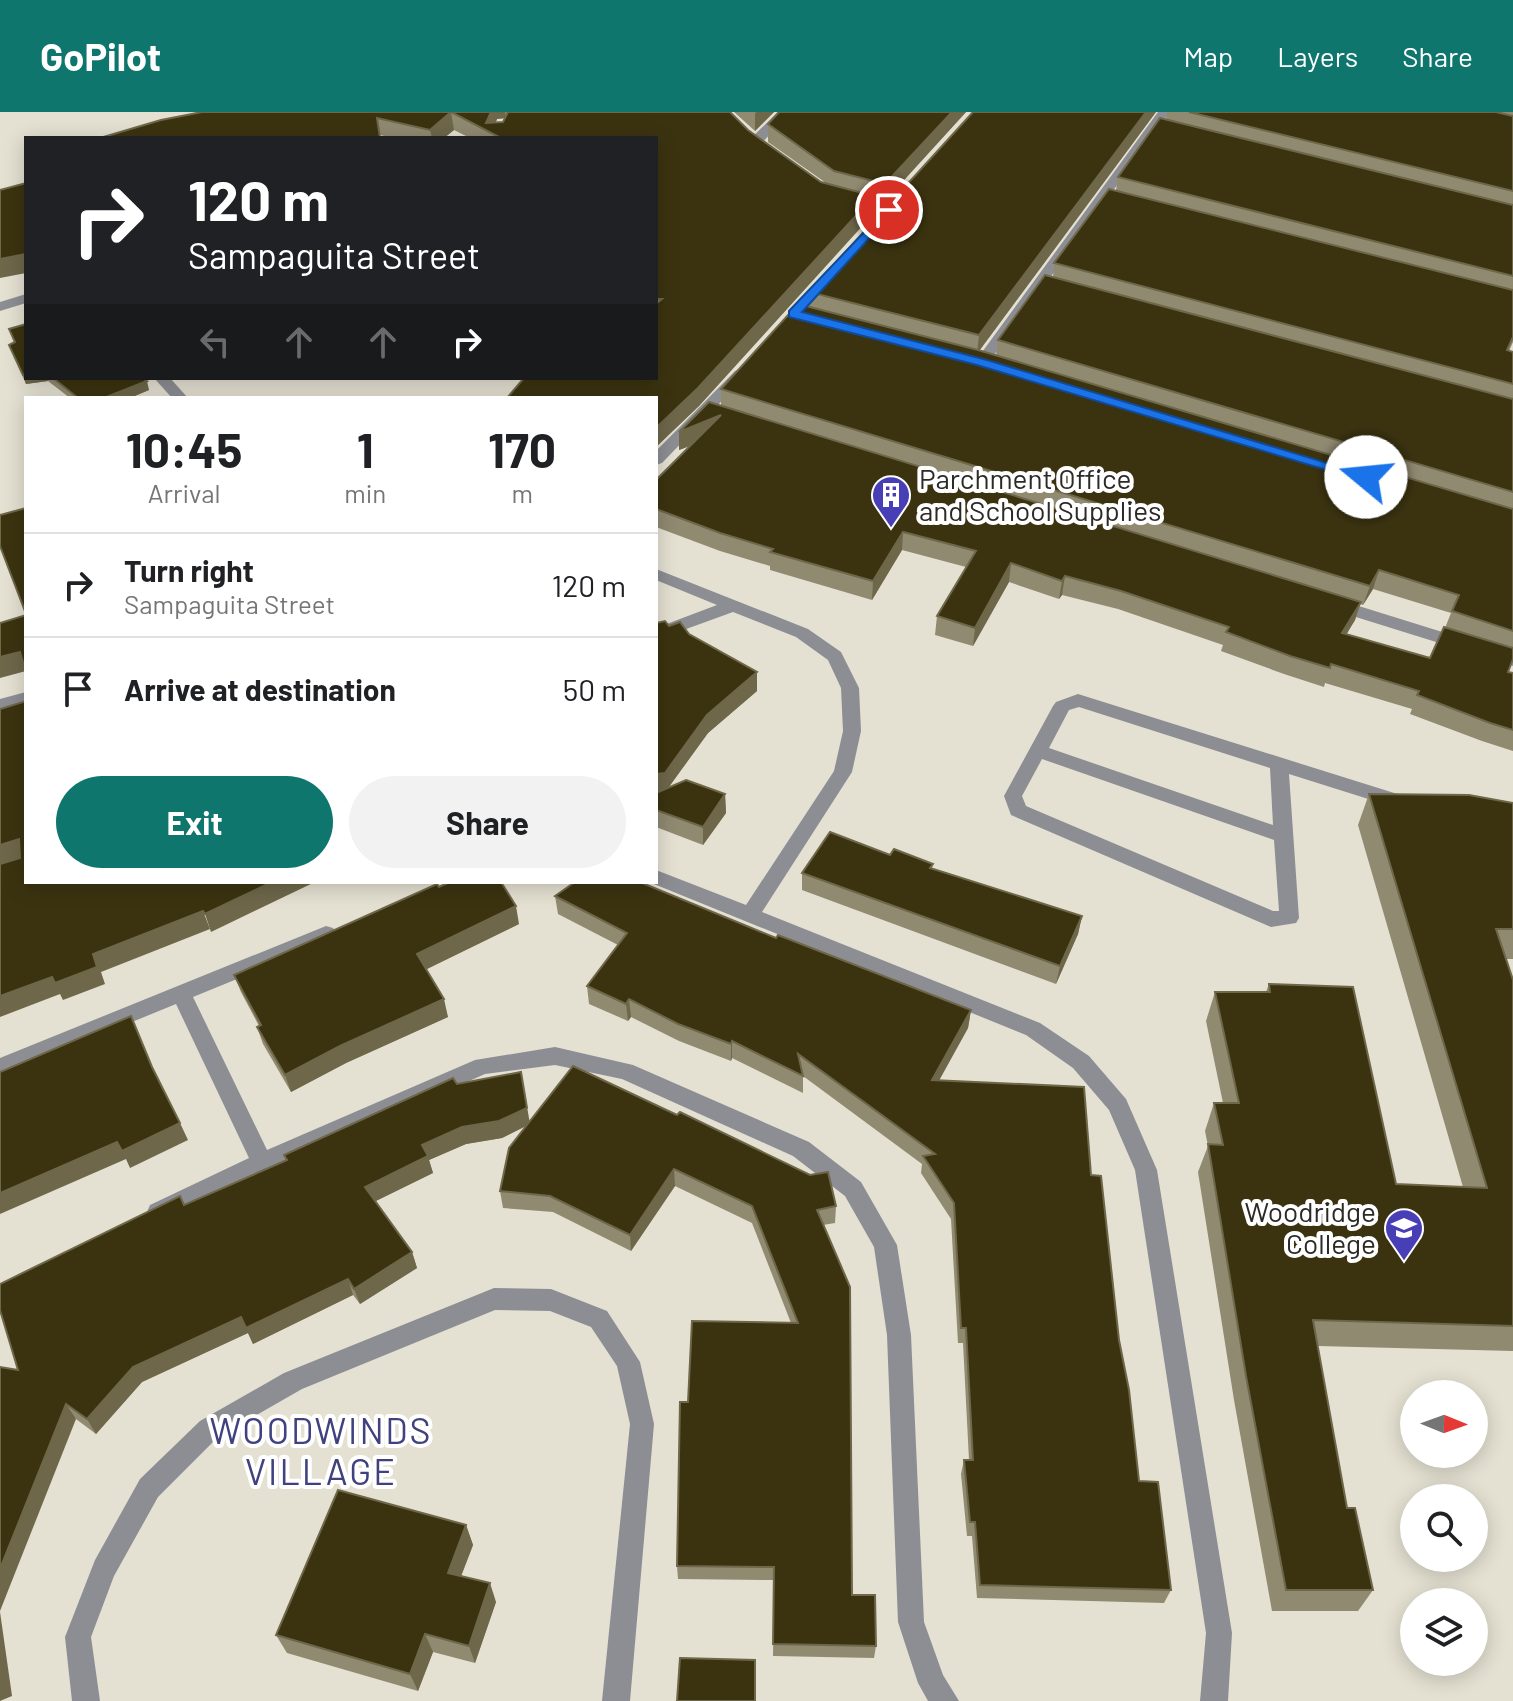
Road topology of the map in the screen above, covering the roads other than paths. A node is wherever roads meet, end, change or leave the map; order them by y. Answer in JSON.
{"nodes":[{"id":1,"x":785,"y":112,"type":"edge"},
{"id":2,"x":1164,"y":112,"type":"edge"},
{"id":3,"x":1153,"y":128,"type":"junction"},
{"id":4,"x":1168,"y":132,"type":"edge"},
{"id":5,"x":755,"y":142,"type":"edge"},
{"id":6,"x":839,"y":198,"type":"edge"},
{"id":7,"x":1102,"y":198,"type":"junction"},
{"id":8,"x":1117,"y":202,"type":"edge"},
{"id":9,"x":878,"y":221,"type":"edge"},
{"id":10,"x":24,"y":299,"type":"edge"},
{"id":11,"x":0,"y":307,"type":"edge"},
{"id":12,"x":755,"y":357,"type":"edge"},
{"id":13,"x":982,"y":363,"type":"edge"},
{"id":14,"x":164,"y":380,"type":"edge"},
{"id":15,"x":178,"y":396,"type":"edge"},
{"id":16,"x":658,"y":458,"type":"edge"},
{"id":17,"x":658,"y":575,"type":"edge"},
{"id":18,"x":1315,"y":598,"type":"edge"},
{"id":19,"x":734,"y":605,"type":"junction"},
{"id":20,"x":658,"y":633,"type":"edge"},
{"id":21,"x":1513,"y":660,"type":"edge"},
{"id":22,"x":24,"y":699,"type":"edge"},
{"id":23,"x":0,"y":705,"type":"edge"},
{"id":24,"x":1038,"y":751,"type":"junction"},
{"id":25,"x":1279,"y":766,"type":"junction"},
{"id":26,"x":1416,"y":807,"type":"edge"},
{"id":27,"x":1284,"y":836,"type":"junction"},
{"id":28,"x":658,"y":878,"type":"edge"},
{"id":29,"x":749,"y":916,"type":"junction"},
{"id":30,"x":340,"y":929,"type":"edge"},
{"id":31,"x":181,"y":993,"type":"junction"},
{"id":32,"x":0,"y":1067,"type":"edge"},
{"id":33,"x":262,"y":1162,"type":"junction"},
{"id":34,"x":139,"y":1221,"type":"edge"},
{"id":35,"x":86,"y":1701,"type":"edge"},
{"id":36,"x":616,"y":1701,"type":"edge"},
{"id":37,"x":945,"y":1701,"type":"edge"},
{"id":38,"x":1214,"y":1701,"type":"edge"}],
"edges":[{"from":1,"to":5,"type":"street"},
{"from":2,"to":3,"type":"street"},
{"from":3,"to":4,"type":"street"},
{"from":3,"to":7,"type":"street"},
{"from":6,"to":9,"type":"street"},
{"from":7,"to":8,"type":"street"},
{"from":7,"to":13,"type":"street"},
{"from":10,"to":11,"type":"street"},
{"from":12,"to":16,"type":"street"},
{"from":14,"to":15,"type":"street"},
{"from":17,"to":19,"type":"street"},
{"from":18,"to":21,"type":"street"},
{"from":19,"to":20,"type":"street"},
{"from":19,"to":29,"type":"street"},
{"from":22,"to":23,"type":"street"},
{"from":24,"to":25,"type":"street"},
{"from":24,"to":27,"type":"street"},
{"from":24,"to":27,"type":"street"},
{"from":25,"to":26,"type":"street"},
{"from":25,"to":27,"type":"street"},
{"from":28,"to":29,"type":"street"},
{"from":29,"to":38,"type":"street"},
{"from":30,"to":31,"type":"street"},
{"from":31,"to":32,"type":"street"},
{"from":31,"to":33,"type":"street"},
{"from":33,"to":34,"type":"street"},
{"from":33,"to":37,"type":"street"},
{"from":35,"to":36,"type":"street"}]}
